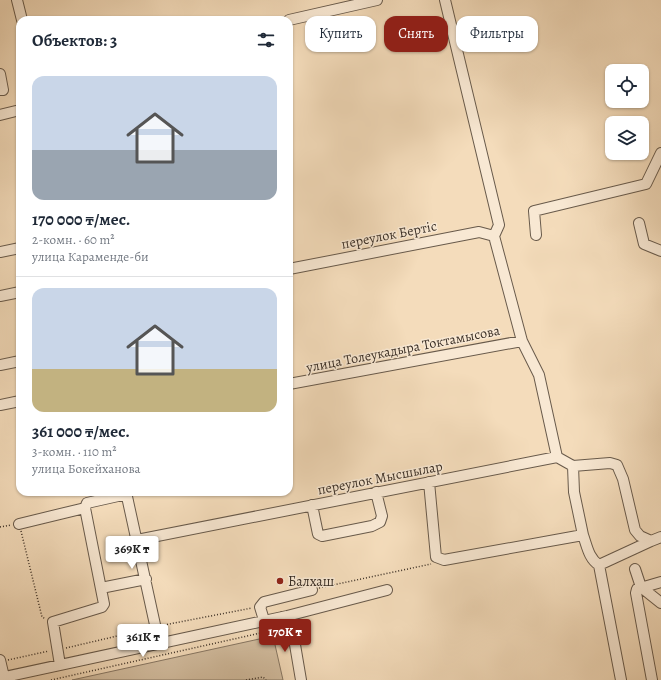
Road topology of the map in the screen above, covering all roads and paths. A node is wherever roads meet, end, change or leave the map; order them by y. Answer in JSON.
{"nodes":[{"id":1,"x":17,"y":0,"type":"edge"},
{"id":2,"x":377,"y":0,"type":"edge"},
{"id":3,"x":445,"y":0,"type":"edge"},
{"id":4,"x":21,"y":16,"type":"edge"},
{"id":5,"x":293,"y":19,"type":"edge"},
{"id":6,"x":0,"y":74,"type":"edge"},
{"id":7,"x":0,"y":90,"type":"edge"},
{"id":8,"x":16,"y":111,"type":"edge"},
{"id":9,"x":0,"y":114,"type":"edge"},
{"id":10,"x":661,"y":153,"type":"edge"},
{"id":11,"x":639,"y":223,"type":"dead end"},
{"id":12,"x":536,"y":235,"type":"dead end"},
{"id":13,"x":494,"y":236,"type":"junction"},
{"id":14,"x":16,"y":249,"type":"edge"},
{"id":15,"x":661,"y":251,"type":"edge"},
{"id":16,"x":0,"y":252,"type":"edge"},
{"id":17,"x":293,"y":268,"type":"edge"},
{"id":18,"x":16,"y":293,"type":"edge"},
{"id":19,"x":0,"y":296,"type":"edge"},
{"id":20,"x":522,"y":341,"type":"junction"},
{"id":21,"x":16,"y":362,"type":"edge"},
{"id":22,"x":0,"y":365,"type":"edge"},
{"id":23,"x":293,"y":383,"type":"edge"},
{"id":24,"x":16,"y":402,"type":"edge"},
{"id":25,"x":0,"y":405,"type":"edge"},
{"id":26,"x":557,"y":457,"type":"junction"},
{"id":27,"x":573,"y":466,"type":"junction"},
{"id":28,"x":429,"y":482,"type":"junction"},
{"id":29,"x":376,"y":492,"type":"junction"},
{"id":30,"x":114,"y":496,"type":"edge"},
{"id":31,"x":127,"y":496,"type":"edge"},
{"id":32,"x":312,"y":505,"type":"junction"},
{"id":33,"x":85,"y":508,"type":"junction"},
{"id":34,"x":19,"y":524,"type":"junction"},
{"id":35,"x":0,"y":527,"type":"edge"},
{"id":36,"x":583,"y":535,"type":"junction"},
{"id":37,"x":661,"y":537,"type":"edge"},
{"id":38,"x":137,"y":540,"type":"junction"},
{"id":39,"x":651,"y":541,"type":"junction"},
{"id":40,"x":444,"y":560,"type":"junction"},
{"id":41,"x":599,"y":565,"type":"junction"},
{"id":42,"x":635,"y":569,"type":"dead end"},
{"id":43,"x":146,"y":579,"type":"junction"},
{"id":44,"x":661,"y":582,"type":"edge"},
{"id":45,"x":641,"y":586,"type":"junction"},
{"id":46,"x":101,"y":588,"type":"junction"},
{"id":47,"x":312,"y":590,"type":"joint"},
{"id":48,"x":387,"y":590,"type":"dead end"},
{"id":49,"x":283,"y":598,"type":"junction"},
{"id":50,"x":661,"y":603,"type":"edge"},
{"id":51,"x":285,"y":616,"type":"junction"},
{"id":52,"x":260,"y":621,"type":"junction"},
{"id":53,"x":53,"y":622,"type":"junction"},
{"id":54,"x":156,"y":627,"type":"junction"},
{"id":55,"x":292,"y":627,"type":"junction"},
{"id":56,"x":159,"y":643,"type":"junction"},
{"id":57,"x":57,"y":650,"type":"junction"},
{"id":58,"x":0,"y":661,"type":"edge"},
{"id":59,"x":60,"y":665,"type":"junction"},
{"id":60,"x":2,"y":677,"type":"edge"},
{"id":61,"x":51,"y":680,"type":"edge"},
{"id":62,"x":246,"y":680,"type":"edge"},
{"id":63,"x":266,"y":680,"type":"edge"},
{"id":64,"x":302,"y":680,"type":"edge"},
{"id":65,"x":621,"y":680,"type":"edge"},
{"id":66,"x":652,"y":680,"type":"edge"}],
"edges":[{"from":1,"to":4,"type":"street"},
{"from":2,"to":5,"type":"street"},
{"from":3,"to":13,"type":"street"},
{"from":6,"to":7,"type":"street"},
{"from":8,"to":9,"type":"street"},
{"from":10,"to":12,"type":"street"},
{"from":11,"to":15,"type":"street"},
{"from":13,"to":17,"type":"street","name":"переулок Бертіс"},
{"from":13,"to":20,"type":"street"},
{"from":14,"to":16,"type":"street"},
{"from":18,"to":19,"type":"street"},
{"from":20,"to":23,"type":"street","name":"улица Толеукадыра Токтамысова"},
{"from":20,"to":26,"type":"street"},
{"from":21,"to":22,"type":"street"},
{"from":24,"to":25,"type":"street"},
{"from":26,"to":27,"type":"street"},
{"from":26,"to":28,"type":"street","name":"переулок Мысшылар"},
{"from":27,"to":36,"type":"street"},
{"from":27,"to":39,"type":"street"},
{"from":28,"to":29,"type":"street","name":"переулок Мысшылар"},
{"from":28,"to":40,"type":"street"},
{"from":29,"to":32,"type":"street","name":"переулок Мысшылар"},
{"from":29,"to":32,"type":"street"},
{"from":30,"to":33,"type":"street"},
{"from":31,"to":38,"type":"street"},
{"from":32,"to":38,"type":"street","name":"переулок Мысшылар"},
{"from":33,"to":34,"type":"street"},
{"from":33,"to":46,"type":"street"},
{"from":34,"to":35,"type":"path"},
{"from":34,"to":53,"type":"path"},
{"from":36,"to":40,"type":"street"},
{"from":36,"to":41,"type":"street"},
{"from":37,"to":39,"type":"street"},
{"from":38,"to":43,"type":"street"},
{"from":39,"to":41,"type":"street"},
{"from":40,"to":47,"type":"path"},
{"from":41,"to":65,"type":"street"},
{"from":42,"to":45,"type":"street"},
{"from":43,"to":46,"type":"street"},
{"from":43,"to":54,"type":"street"},
{"from":44,"to":45,"type":"street"},
{"from":45,"to":50,"type":"street"},
{"from":45,"to":66,"type":"street"},
{"from":46,"to":53,"type":"street"},
{"from":47,"to":49,"type":"street"},
{"from":48,"to":51,"type":"street"},
{"from":49,"to":51,"type":"street"},
{"from":49,"to":52,"type":"street"},
{"from":51,"to":52,"type":"street"},
{"from":51,"to":55,"type":"street"},
{"from":52,"to":54,"type":"path"},
{"from":52,"to":56,"type":"street"},
{"from":53,"to":57,"type":"street"},
{"from":54,"to":56,"type":"street"},
{"from":54,"to":57,"type":"path"},
{"from":55,"to":61,"type":"path"},
{"from":55,"to":64,"type":"street"},
{"from":56,"to":59,"type":"street"},
{"from":57,"to":58,"type":"path"},
{"from":57,"to":59,"type":"street"},
{"from":58,"to":60,"type":"street"},
{"from":59,"to":60,"type":"street"},
{"from":62,"to":63,"type":"path"}]}
